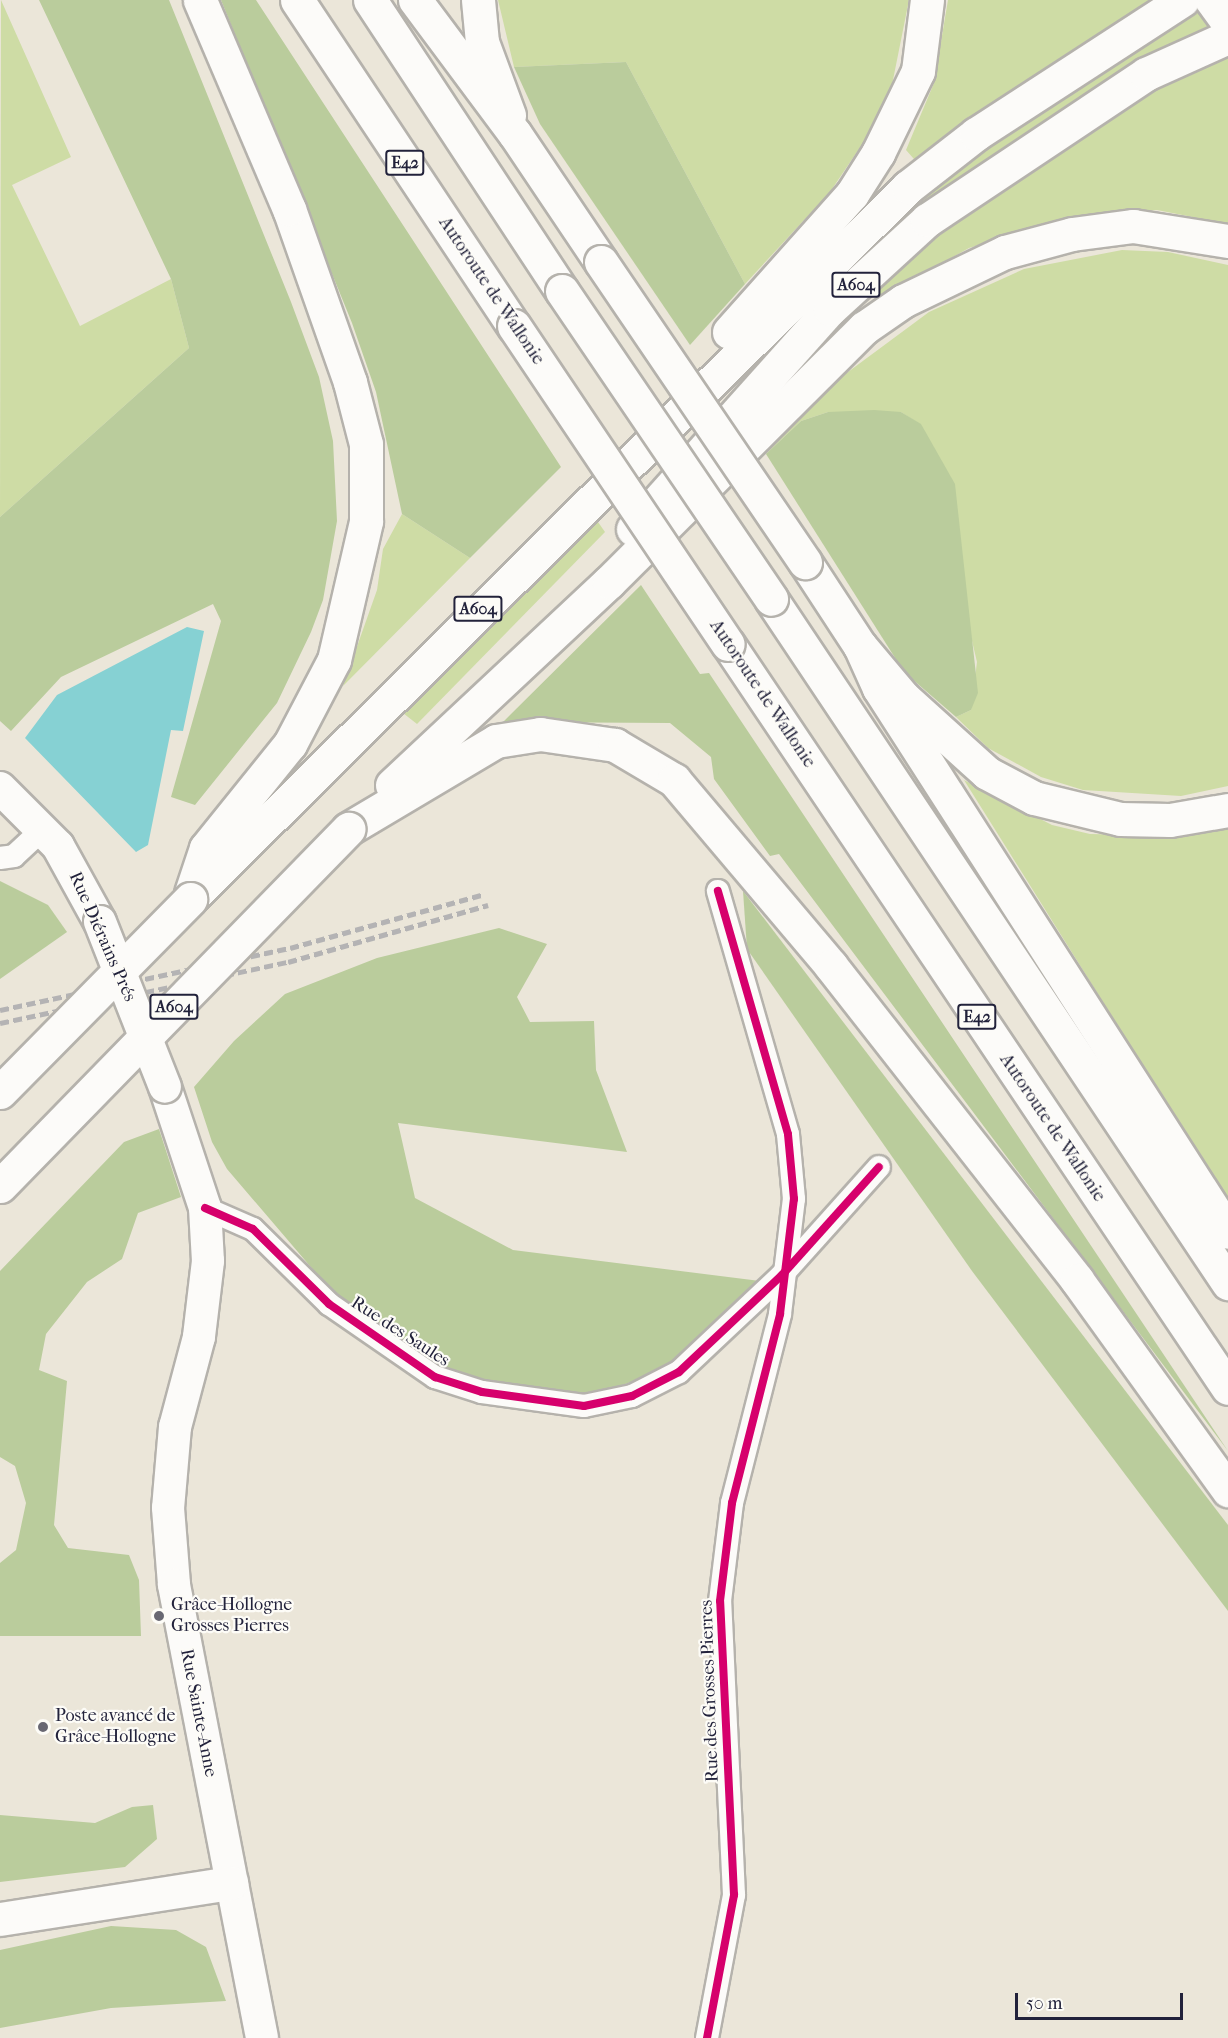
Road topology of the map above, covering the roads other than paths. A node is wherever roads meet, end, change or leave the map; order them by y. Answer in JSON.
{"nodes":[{"id":1,"x":200,"y":0,"type":"edge"},
{"id":2,"x":297,"y":0,"type":"edge"},
{"id":3,"x":370,"y":0,"type":"edge"},
{"id":4,"x":415,"y":0,"type":"edge"},
{"id":5,"x":478,"y":0,"type":"edge"},
{"id":6,"x":927,"y":0,"type":"edge"},
{"id":7,"x":1182,"y":0,"type":"edge"},
{"id":8,"x":1211,"y":0,"type":"edge"},
{"id":9,"x":1228,"y":23,"type":"edge"},
{"id":10,"x":1228,"y":37,"type":"edge"},
{"id":11,"x":515,"y":134,"type":"junction"},
{"id":12,"x":1228,"y":241,"type":"edge"},
{"id":13,"x":630,"y":459,"type":"junction"},
{"id":14,"x":560,"y":623,"type":"junction"},
{"id":15,"x":860,"y":646,"type":"junction"},
{"id":16,"x":445,"y":753,"type":"junction"},
{"id":17,"x":0,"y":788,"type":"edge"},
{"id":18,"x":1228,"y":810,"type":"edge"},
{"id":19,"x":43,"y":829,"type":"junction"},
{"id":20,"x":0,"y":858,"type":"edge"},
{"id":21,"x":718,"y":891,"type":"dead end"},
{"id":22,"x":190,"y":899,"type":"junction"},
{"id":23,"x":0,"y":1092,"type":"edge"},
{"id":24,"x":879,"y":1167,"type":"dead end"},
{"id":25,"x":0,"y":1186,"type":"edge"},
{"id":26,"x":205,"y":1208,"type":"junction"},
{"id":27,"x":1228,"y":1232,"type":"edge"},
{"id":28,"x":782,"y":1275,"type":"junction"},
{"id":29,"x":1228,"y":1283,"type":"edge"},
{"id":30,"x":1228,"y":1388,"type":"edge"},
{"id":31,"x":1228,"y":1490,"type":"edge"},
{"id":32,"x":231,"y":1883,"type":"junction"},
{"id":33,"x":0,"y":1919,"type":"edge"},
{"id":34,"x":262,"y":2038,"type":"edge"},
{"id":35,"x":707,"y":2038,"type":"edge"}],
"edges":[{"from":1,"to":22,"type":"highway"},
{"from":2,"to":30,"type":"highway","name":"Autoroute de Wallonie","number":"E42","bridge":true},
{"from":3,"to":29,"type":"highway","bridge":true},
{"from":4,"to":11,"type":"highway"},
{"from":5,"to":11,"type":"highway"},
{"from":6,"to":13,"type":"highway"},
{"from":7,"to":13,"type":"highway","number":"A604"},
{"from":8,"to":9,"type":"main road"},
{"from":10,"to":14,"type":"highway","number":"A604"},
{"from":11,"to":15,"type":"highway","bridge":true},
{"from":12,"to":14,"type":"highway"},
{"from":13,"to":22,"type":"highway","number":"A604"},
{"from":14,"to":16,"type":"highway","number":"A604"},
{"from":15,"to":18,"type":"highway"},
{"from":15,"to":27,"type":"highway"},
{"from":16,"to":25,"type":"highway","number":"A604","bridge":true},
{"from":16,"to":31,"type":"highway"},
{"from":17,"to":19,"type":"main road","name":"Rue Diérains Prés"},
{"from":19,"to":20,"type":"street"},
{"from":19,"to":26,"type":"main road","name":"Rue Diérains Prés","bridge":true},
{"from":21,"to":28,"type":"street","name":"Rue des Grosses Pierres"},
{"from":22,"to":23,"type":"highway","number":"A604","bridge":true},
{"from":24,"to":28,"type":"street","name":"Rue des Saules"},
{"from":26,"to":28,"type":"street","name":"Rue des Saules"},
{"from":26,"to":32,"type":"main road","name":"Rue Sainte-Anne"},
{"from":28,"to":35,"type":"street","name":"Rue des Grosses Pierres"},
{"from":32,"to":33,"type":"highway"},
{"from":32,"to":34,"type":"main road","name":"Rue Sainte-Anne"}]}
